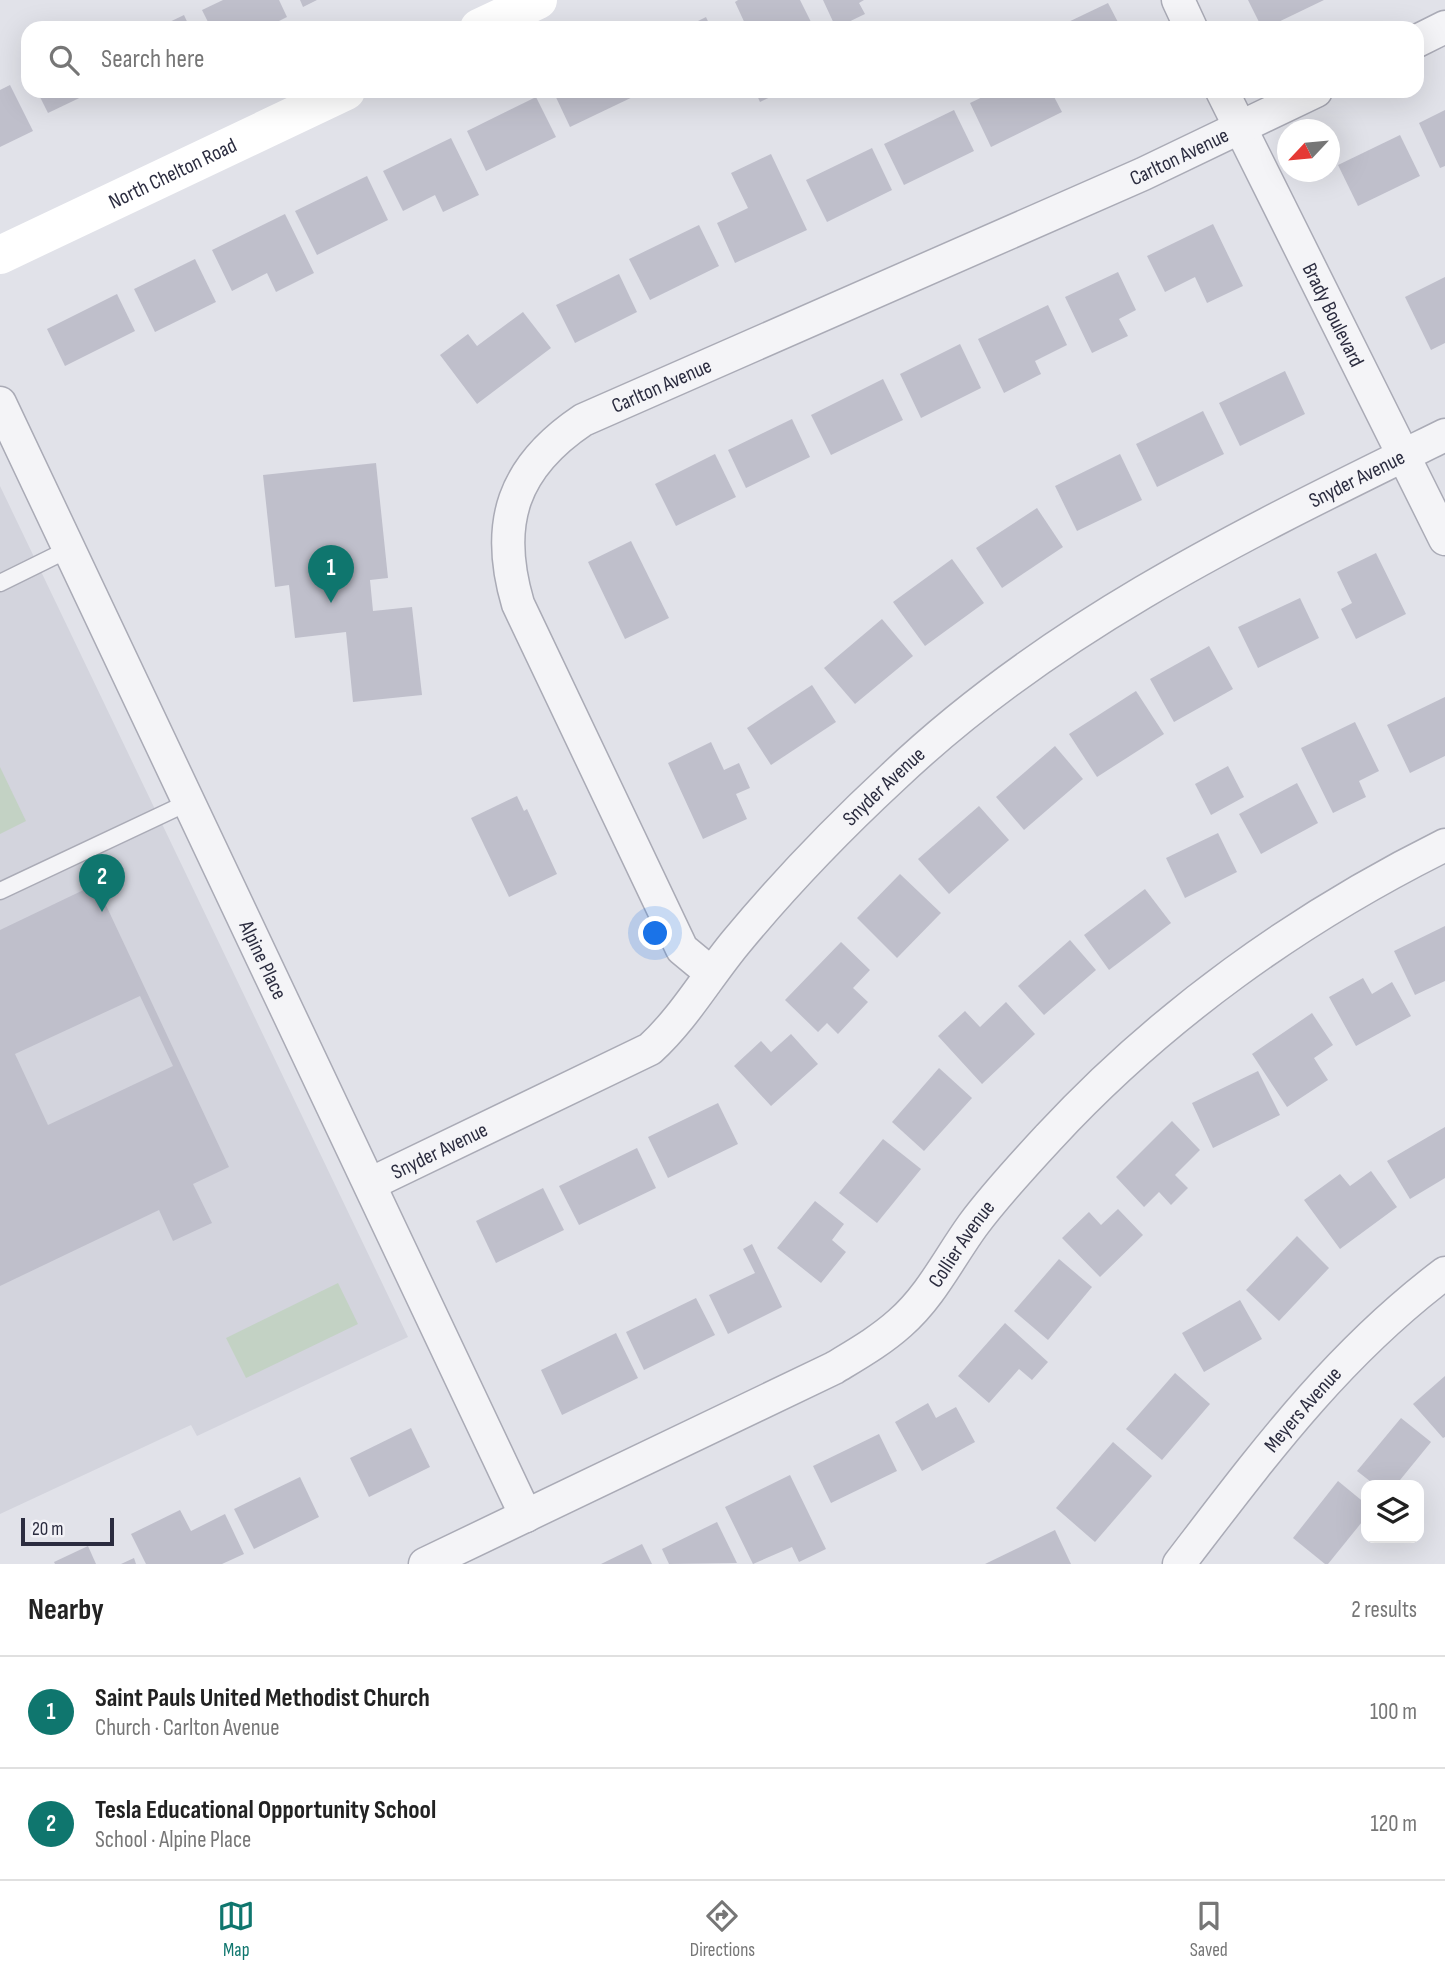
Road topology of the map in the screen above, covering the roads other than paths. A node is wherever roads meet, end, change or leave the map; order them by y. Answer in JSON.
{"nodes":[{"id":1,"x":538,"y":0,"type":"edge"},
{"id":2,"x":1178,"y":0,"type":"edge"},
{"id":3,"x":494,"y":21,"type":"edge"},
{"id":4,"x":1188,"y":21,"type":"edge"},
{"id":5,"x":1445,"y":27,"type":"edge"},
{"id":6,"x":1424,"y":38,"type":"edge"},
{"id":7,"x":331,"y":98,"type":"edge"},
{"id":8,"x":1225,"y":98,"type":"edge"},
{"id":9,"x":1302,"y":98,"type":"edge"},
{"id":10,"x":1240,"y":128,"type":"junction"},
{"id":11,"x":0,"y":255,"type":"edge"},
{"id":12,"x":0,"y":403,"type":"edge"},
{"id":13,"x":1445,"y":435,"type":"edge"},
{"id":14,"x":1404,"y":456,"type":"junction"},
{"id":15,"x":1445,"y":539,"type":"edge"},
{"id":16,"x":69,"y":550,"type":"junction"},
{"id":17,"x":0,"y":583,"type":"edge"},
{"id":18,"x":189,"y":802,"type":"junction"},
{"id":19,"x":1445,"y":845,"type":"edge"},
{"id":20,"x":0,"y":891,"type":"edge"},
{"id":21,"x":711,"y":972,"type":"junction"},
{"id":22,"x":370,"y":1184,"type":"junction"},
{"id":23,"x":1445,"y":1273,"type":"edge"},
{"id":24,"x":527,"y":1516,"type":"junction"},
{"id":25,"x":425,"y":1564,"type":"edge"},
{"id":26,"x":1179,"y":1564,"type":"edge"}],
"edges":[{"from":1,"to":3,"type":"main road"},
{"from":2,"to":4,"type":"street"},
{"from":5,"to":6,"type":"street"},
{"from":7,"to":11,"type":"main road","name":"North Chelton Road"},
{"from":8,"to":10,"type":"street","name":"Brady Boulevard"},
{"from":9,"to":10,"type":"street","name":"Carlton Avenue"},
{"from":10,"to":14,"type":"street","name":"Brady Boulevard"},
{"from":10,"to":21,"type":"street","name":"Carlton Avenue"},
{"from":12,"to":16,"type":"street","name":"Alpine Place"},
{"from":13,"to":14,"type":"street","name":"Snyder Avenue"},
{"from":14,"to":15,"type":"street","name":"Brady Boulevard"},
{"from":14,"to":21,"type":"street","name":"Snyder Avenue"},
{"from":16,"to":17,"type":"lane"},
{"from":16,"to":18,"type":"street","name":"Alpine Place"},
{"from":18,"to":20,"type":"lane"},
{"from":18,"to":22,"type":"street","name":"Alpine Place"},
{"from":19,"to":24,"type":"street","name":"Collier Avenue"},
{"from":21,"to":22,"type":"street","name":"Snyder Avenue"},
{"from":22,"to":24,"type":"street","name":"Alpine Place"},
{"from":23,"to":26,"type":"street","name":"Meyers Avenue"},
{"from":24,"to":25,"type":"street","name":"Collier Avenue"}]}
